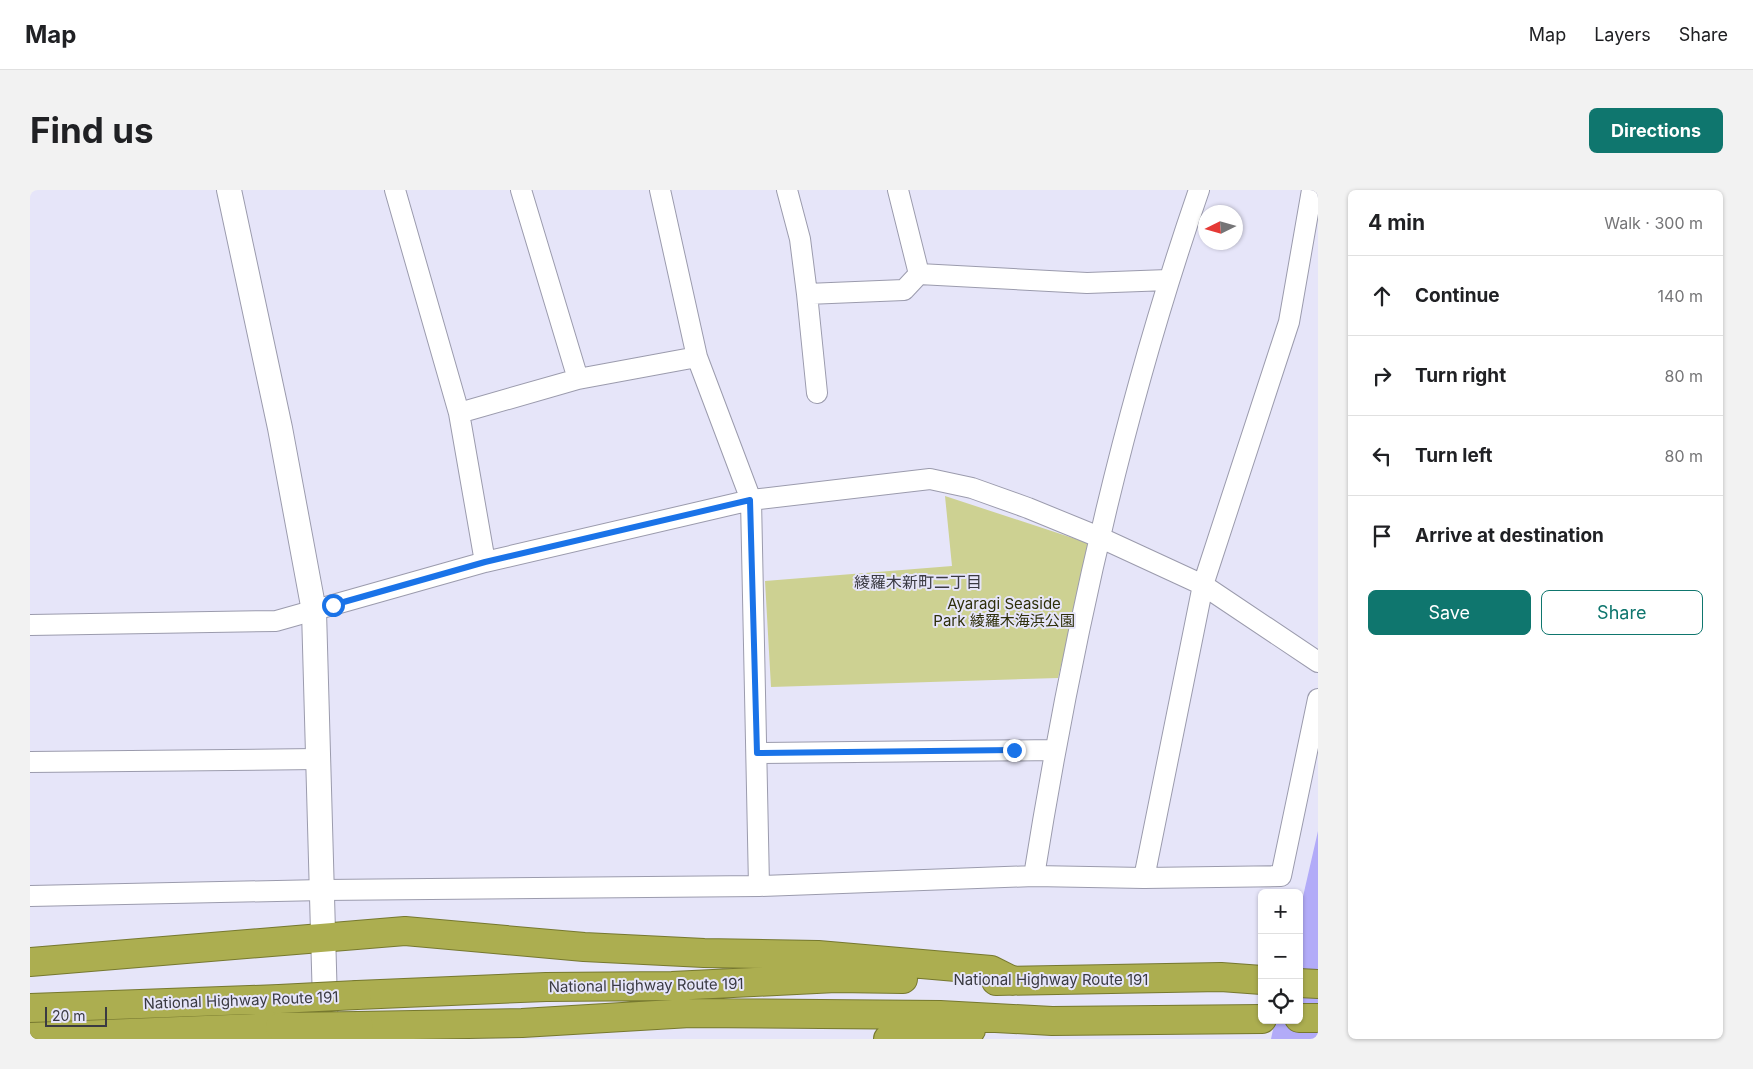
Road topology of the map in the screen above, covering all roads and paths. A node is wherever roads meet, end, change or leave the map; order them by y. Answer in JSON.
{"nodes":[{"id":1,"x":229,"y":190,"type":"edge"},
{"id":2,"x":395,"y":190,"type":"edge"},
{"id":3,"x":521,"y":190,"type":"edge"},
{"id":4,"x":660,"y":190,"type":"edge"},
{"id":5,"x":787,"y":190,"type":"edge"},
{"id":6,"x":898,"y":190,"type":"edge"},
{"id":7,"x":1199,"y":190,"type":"edge"},
{"id":8,"x":1312,"y":190,"type":"edge"},
{"id":9,"x":919,"y":274,"type":"junction"},
{"id":10,"x":1168,"y":280,"type":"junction"},
{"id":11,"x":807,"y":294,"type":"junction"},
{"id":12,"x":697,"y":357,"type":"junction"},
{"id":13,"x":578,"y":379,"type":"junction"},
{"id":14,"x":817,"y":393,"type":"dead end"},
{"id":15,"x":459,"y":413,"type":"junction"},
{"id":16,"x":750,"y":500,"type":"junction"},
{"id":17,"x":1099,"y":537,"type":"junction"},
{"id":18,"x":485,"y":562,"type":"junction"},
{"id":19,"x":1203,"y":585,"type":"junction"},
{"id":20,"x":314,"y":611,"type":"junction"},
{"id":21,"x":30,"y":625,"type":"edge"},
{"id":22,"x":1318,"y":662,"type":"edge"},
{"id":23,"x":1318,"y":699,"type":"edge"},
{"id":24,"x":1054,"y":750,"type":"junction"},
{"id":25,"x":757,"y":753,"type":"junction"},
{"id":26,"x":318,"y":759,"type":"junction"},
{"id":27,"x":30,"y":762,"type":"edge"},
{"id":28,"x":1034,"y":876,"type":"junction"},
{"id":29,"x":1144,"y":878,"type":"junction"},
{"id":30,"x":759,"y":886,"type":"junction"},
{"id":31,"x":323,"y":890,"type":"junction"},
{"id":32,"x":30,"y":896,"type":"edge"},
{"id":33,"x":324,"y":938,"type":"junction"},
{"id":34,"x":30,"y":962,"type":"edge"},
{"id":35,"x":1258,"y":980,"type":"edge"},
{"id":36,"x":1013,"y":981,"type":"junction"},
{"id":37,"x":1303,"y":983,"type":"edge"},
{"id":38,"x":1318,"y":984,"type":"edge"},
{"id":39,"x":30,"y":1008,"type":"edge"},
{"id":40,"x":1303,"y":1018,"type":"edge"},
{"id":41,"x":1318,"y":1018,"type":"edge"},
{"id":42,"x":1258,"y":1019,"type":"edge"},
{"id":43,"x":1052,"y":1021,"type":"junction"},
{"id":44,"x":30,"y":1037,"type":"edge"},
{"id":45,"x":326,"y":1039,"type":"edge"},
{"id":46,"x":888,"y":1039,"type":"edge"}],
"edges":[{"from":1,"to":20,"type":"street"},
{"from":2,"to":15,"type":"street"},
{"from":3,"to":13,"type":"street"},
{"from":4,"to":12,"type":"street"},
{"from":5,"to":11,"type":"street"},
{"from":6,"to":9,"type":"street"},
{"from":7,"to":10,"type":"street"},
{"from":8,"to":19,"type":"street"},
{"from":9,"to":10,"type":"street"},
{"from":9,"to":11,"type":"street"},
{"from":10,"to":17,"type":"street"},
{"from":11,"to":14,"type":"street"},
{"from":12,"to":13,"type":"street"},
{"from":12,"to":16,"type":"street"},
{"from":13,"to":15,"type":"street"},
{"from":15,"to":18,"type":"street"},
{"from":16,"to":17,"type":"street"},
{"from":16,"to":18,"type":"street"},
{"from":16,"to":25,"type":"street"},
{"from":17,"to":19,"type":"street"},
{"from":17,"to":24,"type":"street"},
{"from":18,"to":20,"type":"street"},
{"from":19,"to":22,"type":"street"},
{"from":19,"to":29,"type":"street"},
{"from":20,"to":21,"type":"street"},
{"from":20,"to":26,"type":"street"},
{"from":23,"to":29,"type":"street"},
{"from":24,"to":25,"type":"street"},
{"from":24,"to":28,"type":"street"},
{"from":25,"to":30,"type":"street"},
{"from":26,"to":27,"type":"street"},
{"from":26,"to":31,"type":"street"},
{"from":28,"to":29,"type":"street"},
{"from":28,"to":30,"type":"street"},
{"from":30,"to":31,"type":"street"},
{"from":31,"to":32,"type":"street"},
{"from":31,"to":33,"type":"street"},
{"from":33,"to":34,"type":"highway"},
{"from":33,"to":36,"type":"highway"},
{"from":33,"to":45,"type":"street"},
{"from":35,"to":36,"type":"highway","name":"National Highway Route 191"},
{"from":36,"to":39,"type":"highway","name":"National Highway Route 191","bridge":true},
{"from":37,"to":38,"type":"highway"},
{"from":40,"to":41,"type":"highway"},
{"from":42,"to":43,"type":"highway","name":"National Highway Route 191"},
{"from":43,"to":44,"type":"highway","name":"National Highway Route 191","bridge":true},
{"from":43,"to":46,"type":"highway"}]}
